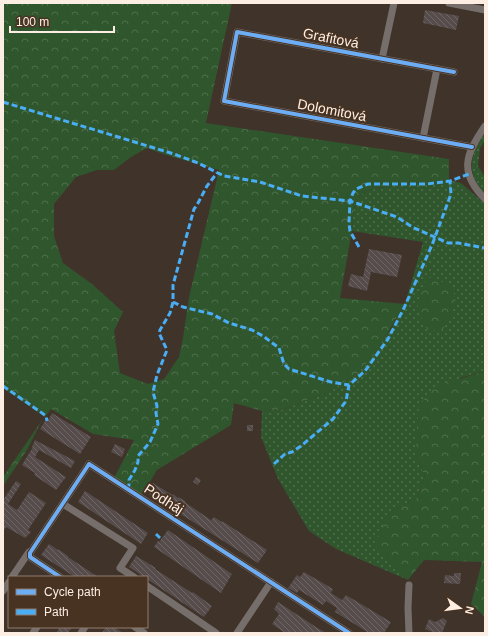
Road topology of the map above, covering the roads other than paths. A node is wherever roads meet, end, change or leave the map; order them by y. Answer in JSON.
{"nodes":[{"id":1,"x":394,"y":3,"type":"edge"},
{"id":2,"x":449,"y":3,"type":"edge"},
{"id":3,"x":485,"y":10,"type":"edge"},
{"id":4,"x":382,"y":59,"type":"junction"},
{"id":5,"x":230,"y":65,"type":"joint"},
{"id":6,"x":437,"y":69,"type":"junction"},
{"id":7,"x":454,"y":72,"type":"dead end"},
{"id":8,"x":485,"y":126,"type":"edge"},
{"id":9,"x":422,"y":138,"type":"junction"},
{"id":10,"x":472,"y":147,"type":"junction"},
{"id":11,"x":485,"y":199,"type":"edge"},
{"id":12,"x":63,"y":504,"type":"junction"},
{"id":13,"x":29,"y":552,"type":"dead end"},
{"id":14,"x":13,"y":576,"type":"edge"},
{"id":15,"x":58,"y":576,"type":"edge"},
{"id":16,"x":132,"y":576,"type":"edge"},
{"id":17,"x":271,"y":582,"type":"junction"},
{"id":18,"x":409,"y":585,"type":"dead end"},
{"id":19,"x":148,"y":587,"type":"edge"},
{"id":20,"x":216,"y":633,"type":"edge"},
{"id":21,"x":237,"y":633,"type":"edge"},
{"id":22,"x":349,"y":633,"type":"edge"},
{"id":23,"x":410,"y":633,"type":"edge"}],
"edges":[{"from":1,"to":4,"type":"street"},
{"from":2,"to":3,"type":"street"},
{"from":4,"to":5,"type":"street","name":"Grafitová"},
{"from":4,"to":6,"type":"street","name":"Grafitová"},
{"from":5,"to":9,"type":"street","name":"Dolomitová"},
{"from":6,"to":7,"type":"street","name":"Grafitová"},
{"from":6,"to":9,"type":"street"},
{"from":8,"to":10,"type":"street"},
{"from":9,"to":10,"type":"street","name":"Dolomitová"},
{"from":10,"to":11,"type":"street"},
{"from":12,"to":15,"type":"street","name":"Podháj"},
{"from":12,"to":16,"type":"street"},
{"from":12,"to":17,"type":"street","name":"Podháj"},
{"from":13,"to":14,"type":"street"},
{"from":17,"to":21,"type":"street"},
{"from":17,"to":22,"type":"street","name":"Podháj"},
{"from":18,"to":23,"type":"street"},
{"from":19,"to":20,"type":"street"}]}
